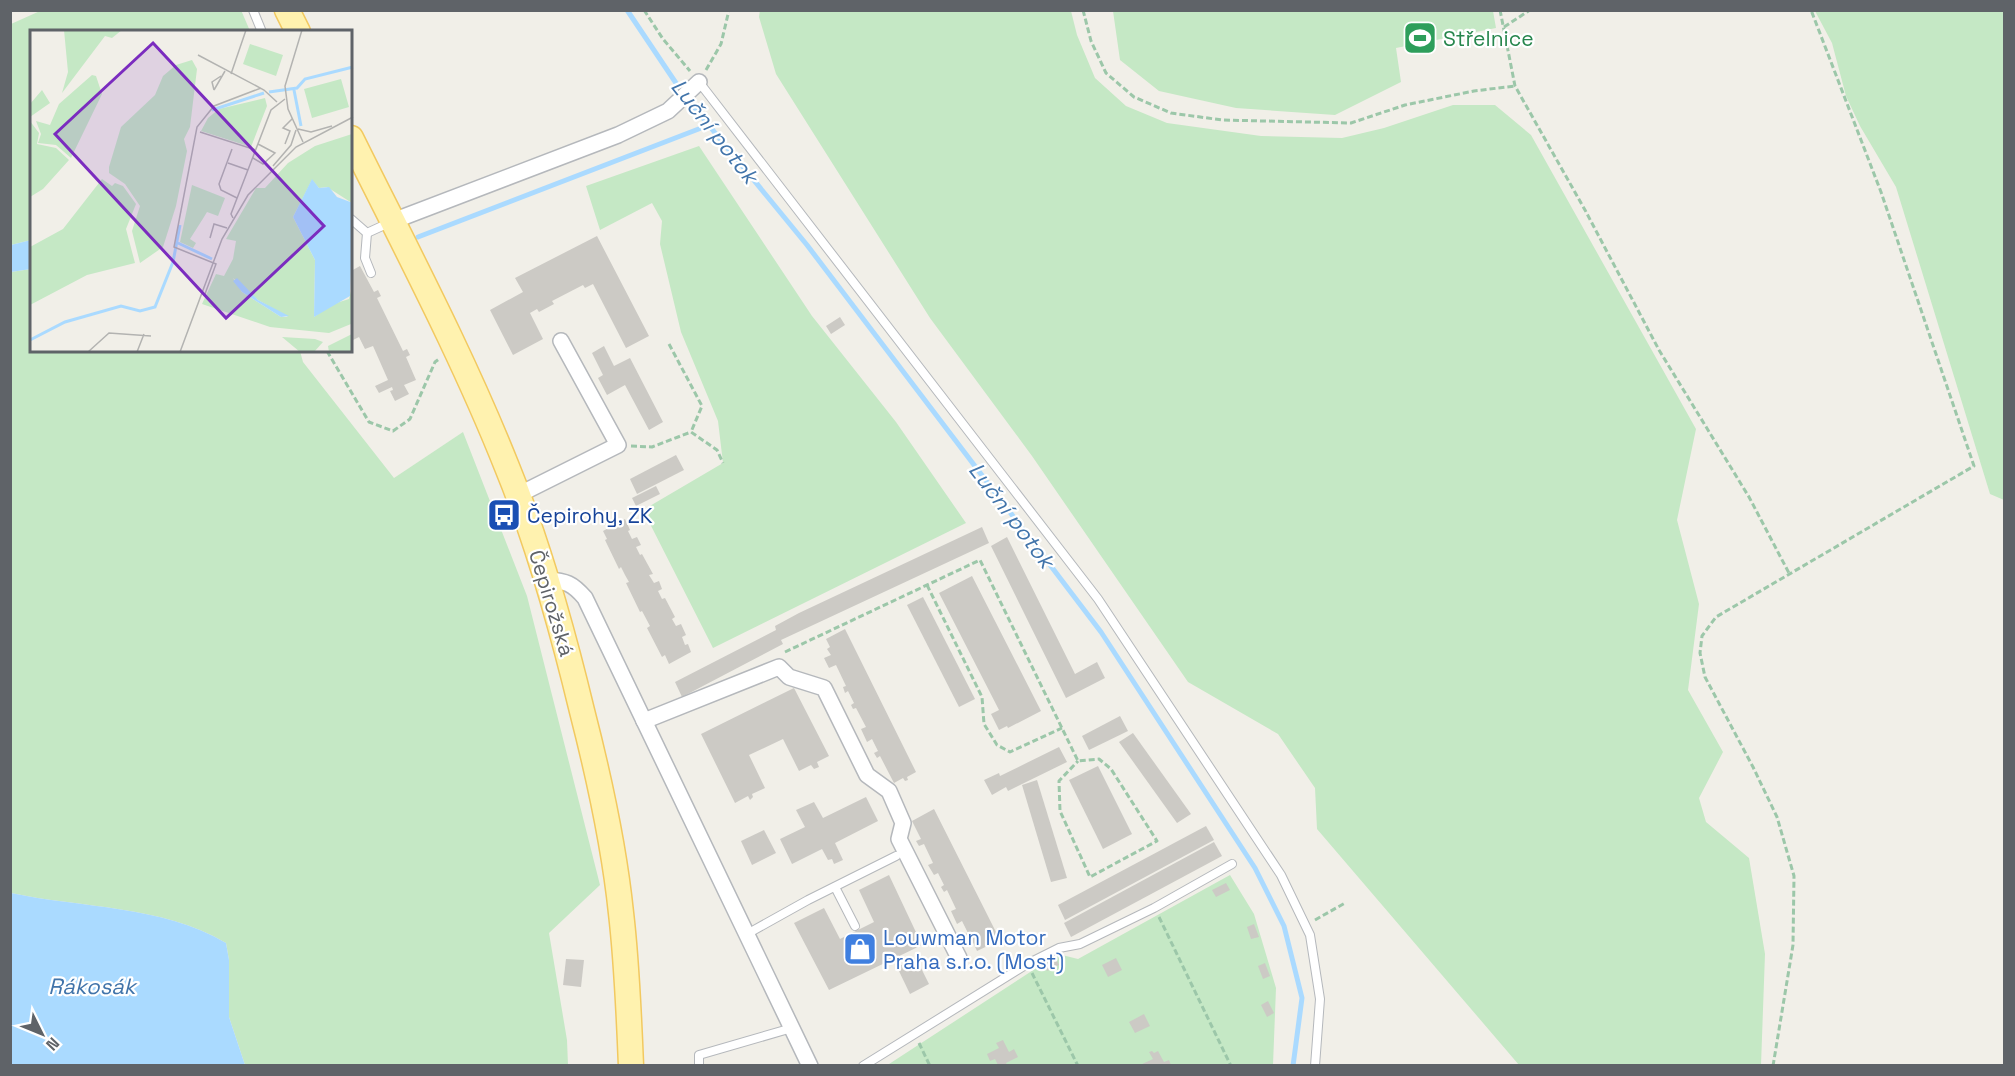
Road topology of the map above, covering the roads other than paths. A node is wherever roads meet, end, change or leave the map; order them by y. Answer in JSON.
{"nodes":[{"id":1,"x":253,"y":10,"type":"edge"},
{"id":2,"x":287,"y":10,"type":"edge"},
{"id":3,"x":261,"y":30,"type":"edge"},
{"id":4,"x":297,"y":30,"type":"edge"},
{"id":5,"x":699,"y":82,"type":"joint"},
{"id":6,"x":352,"y":140,"type":"edge"},
{"id":7,"x":352,"y":220,"type":"edge"},
{"id":8,"x":393,"y":221,"type":"junction"},
{"id":9,"x":367,"y":233,"type":"junction"},
{"id":10,"x":371,"y":273,"type":"dead end"},
{"id":11,"x":561,"y":340,"type":"dead end"},
{"id":12,"x":518,"y":495,"type":"junction"},
{"id":13,"x":547,"y":580,"type":"junction"},
{"id":14,"x":644,"y":721,"type":"junction"},
{"id":15,"x":896,"y":856,"type":"dead end"},
{"id":16,"x":1232,"y":864,"type":"dead end"},
{"id":17,"x":835,"y":887,"type":"junction"},
{"id":18,"x":855,"y":926,"type":"dead end"},
{"id":19,"x":747,"y":934,"type":"junction"},
{"id":20,"x":959,"y":958,"type":"dead end"},
{"id":21,"x":792,"y":1028,"type":"junction"},
{"id":22,"x":631,"y":1065,"type":"edge"},
{"id":23,"x":699,"y":1065,"type":"edge"},
{"id":24,"x":810,"y":1065,"type":"edge"},
{"id":25,"x":864,"y":1065,"type":"edge"},
{"id":26,"x":1315,"y":1065,"type":"edge"}],
"edges":[{"from":1,"to":3,"type":"lane"},
{"from":2,"to":4,"type":"main road"},
{"from":5,"to":8,"type":"street"},
{"from":5,"to":26,"type":"lane"},
{"from":6,"to":8,"type":"main road","name":"Čepirožská"},
{"from":7,"to":9,"type":"lane"},
{"from":8,"to":9,"type":"lane"},
{"from":8,"to":12,"type":"main road","name":"Čepirožská"},
{"from":9,"to":10,"type":"lane"},
{"from":11,"to":12,"type":"street"},
{"from":12,"to":13,"type":"main road","name":"Čepirožská"},
{"from":13,"to":14,"type":"street"},
{"from":13,"to":22,"type":"main road","name":"Čepirožská"},
{"from":14,"to":19,"type":"street"},
{"from":14,"to":20,"type":"street"},
{"from":15,"to":17,"type":"lane"},
{"from":16,"to":25,"type":"lane"},
{"from":17,"to":18,"type":"lane"},
{"from":17,"to":19,"type":"lane"},
{"from":19,"to":21,"type":"street"},
{"from":21,"to":23,"type":"lane"},
{"from":21,"to":24,"type":"street"}]}
